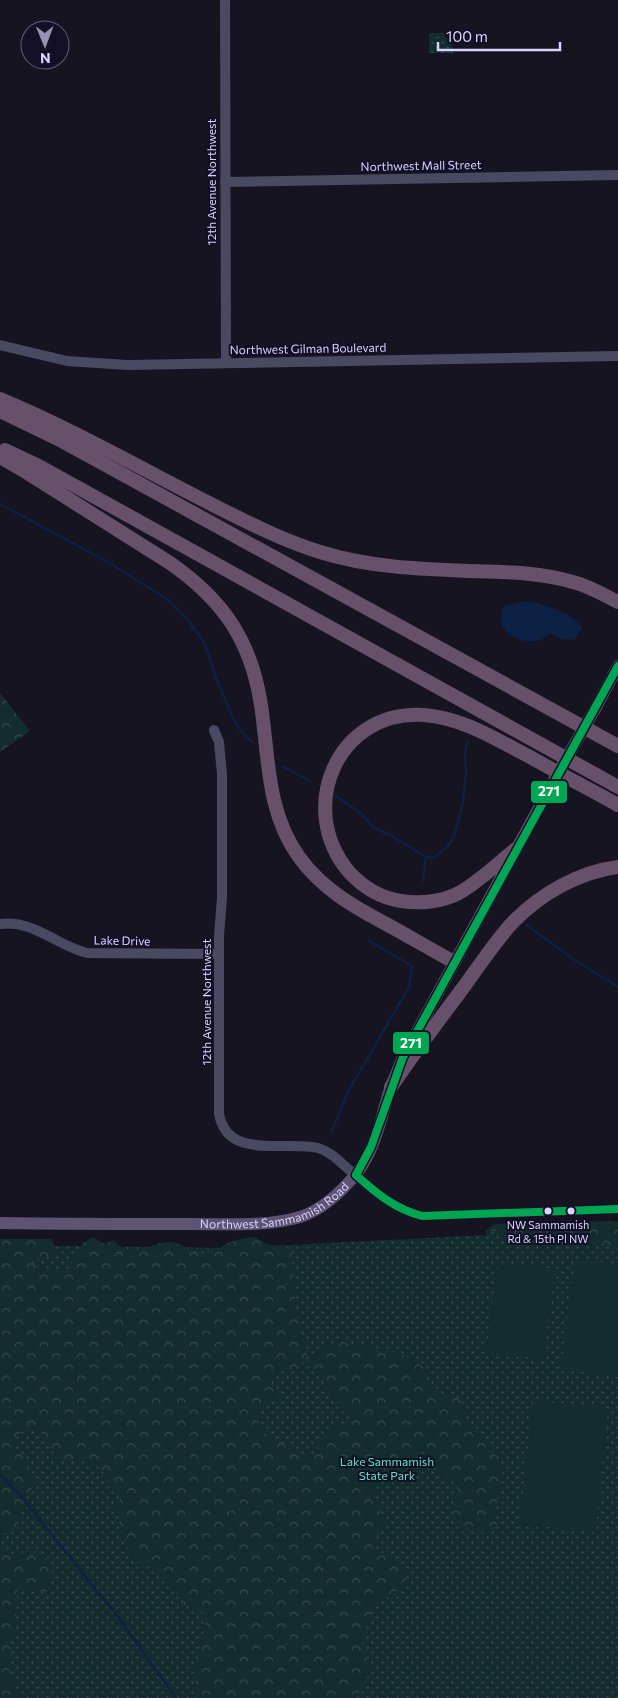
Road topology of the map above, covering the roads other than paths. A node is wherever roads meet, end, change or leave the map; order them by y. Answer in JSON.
{"nodes":[{"id":1,"x":225,"y":0,"type":"edge"},
{"id":2,"x":618,"y":175,"type":"edge"},
{"id":3,"x":225,"y":182,"type":"junction"},
{"id":4,"x":0,"y":345,"type":"edge"},
{"id":5,"x":618,"y":356,"type":"edge"},
{"id":6,"x":226,"y":363,"type":"junction"},
{"id":7,"x":0,"y":399,"type":"edge"},
{"id":8,"x":0,"y":411,"type":"edge"},
{"id":9,"x":0,"y":448,"type":"edge"},
{"id":10,"x":0,"y":457,"type":"edge"},
{"id":11,"x":596,"y":591,"type":"junction"},
{"id":12,"x":618,"y":593,"type":"edge"},
{"id":13,"x":618,"y":602,"type":"edge"},
{"id":14,"x":618,"y":666,"type":"edge"},
{"id":15,"x":446,"y":719,"type":"junction"},
{"id":16,"x":214,"y":730,"type":"dead end"},
{"id":17,"x":618,"y":746,"type":"edge"},
{"id":18,"x":618,"y":787,"type":"edge"},
{"id":19,"x":618,"y":805,"type":"edge"},
{"id":20,"x":618,"y":810,"type":"edge"},
{"id":21,"x":516,"y":849,"type":"junction"},
{"id":22,"x":618,"y":867,"type":"edge"},
{"id":23,"x":0,"y":924,"type":"edge"},
{"id":24,"x":220,"y":954,"type":"junction"},
{"id":25,"x":454,"y":962,"type":"junction"},
{"id":26,"x":391,"y":1087,"type":"junction"},
{"id":27,"x":356,"y":1174,"type":"junction"},
{"id":28,"x":618,"y":1209,"type":"edge"},
{"id":29,"x":0,"y":1223,"type":"edge"}],
"edges":[{"from":1,"to":3,"type":"street","name":"12th Avenue Northwest"},
{"from":2,"to":3,"type":"street","name":"Northwest Mall Street"},
{"from":3,"to":6,"type":"street","name":"12th Avenue Northwest"},
{"from":4,"to":6,"type":"street","name":"Northwest Gilman Boulevard"},
{"from":5,"to":6,"type":"street","name":"Northwest Gilman Boulevard"},
{"from":7,"to":11,"type":"highway"},
{"from":8,"to":17,"type":"highway"},
{"from":9,"to":18,"type":"highway"},
{"from":10,"to":25,"type":"highway"},
{"from":11,"to":12,"type":"highway"},
{"from":11,"to":13,"type":"highway"},
{"from":14,"to":21,"type":"main road","bridge":true},
{"from":15,"to":19,"type":"highway"},
{"from":15,"to":20,"type":"highway"},
{"from":15,"to":21,"type":"highway"},
{"from":16,"to":24,"type":"street","name":"12th Avenue Northwest"},
{"from":21,"to":25,"type":"main road"},
{"from":22,"to":26,"type":"highway"},
{"from":23,"to":24,"type":"street","name":"Lake Drive"},
{"from":24,"to":27,"type":"street","name":"12th Avenue Northwest"},
{"from":25,"to":26,"type":"main road"},
{"from":26,"to":27,"type":"main road"},
{"from":27,"to":28,"type":"street","name":"Northwest Sammamish Road"},
{"from":27,"to":29,"type":"main road","name":"Northwest Sammamish Road"}]}
